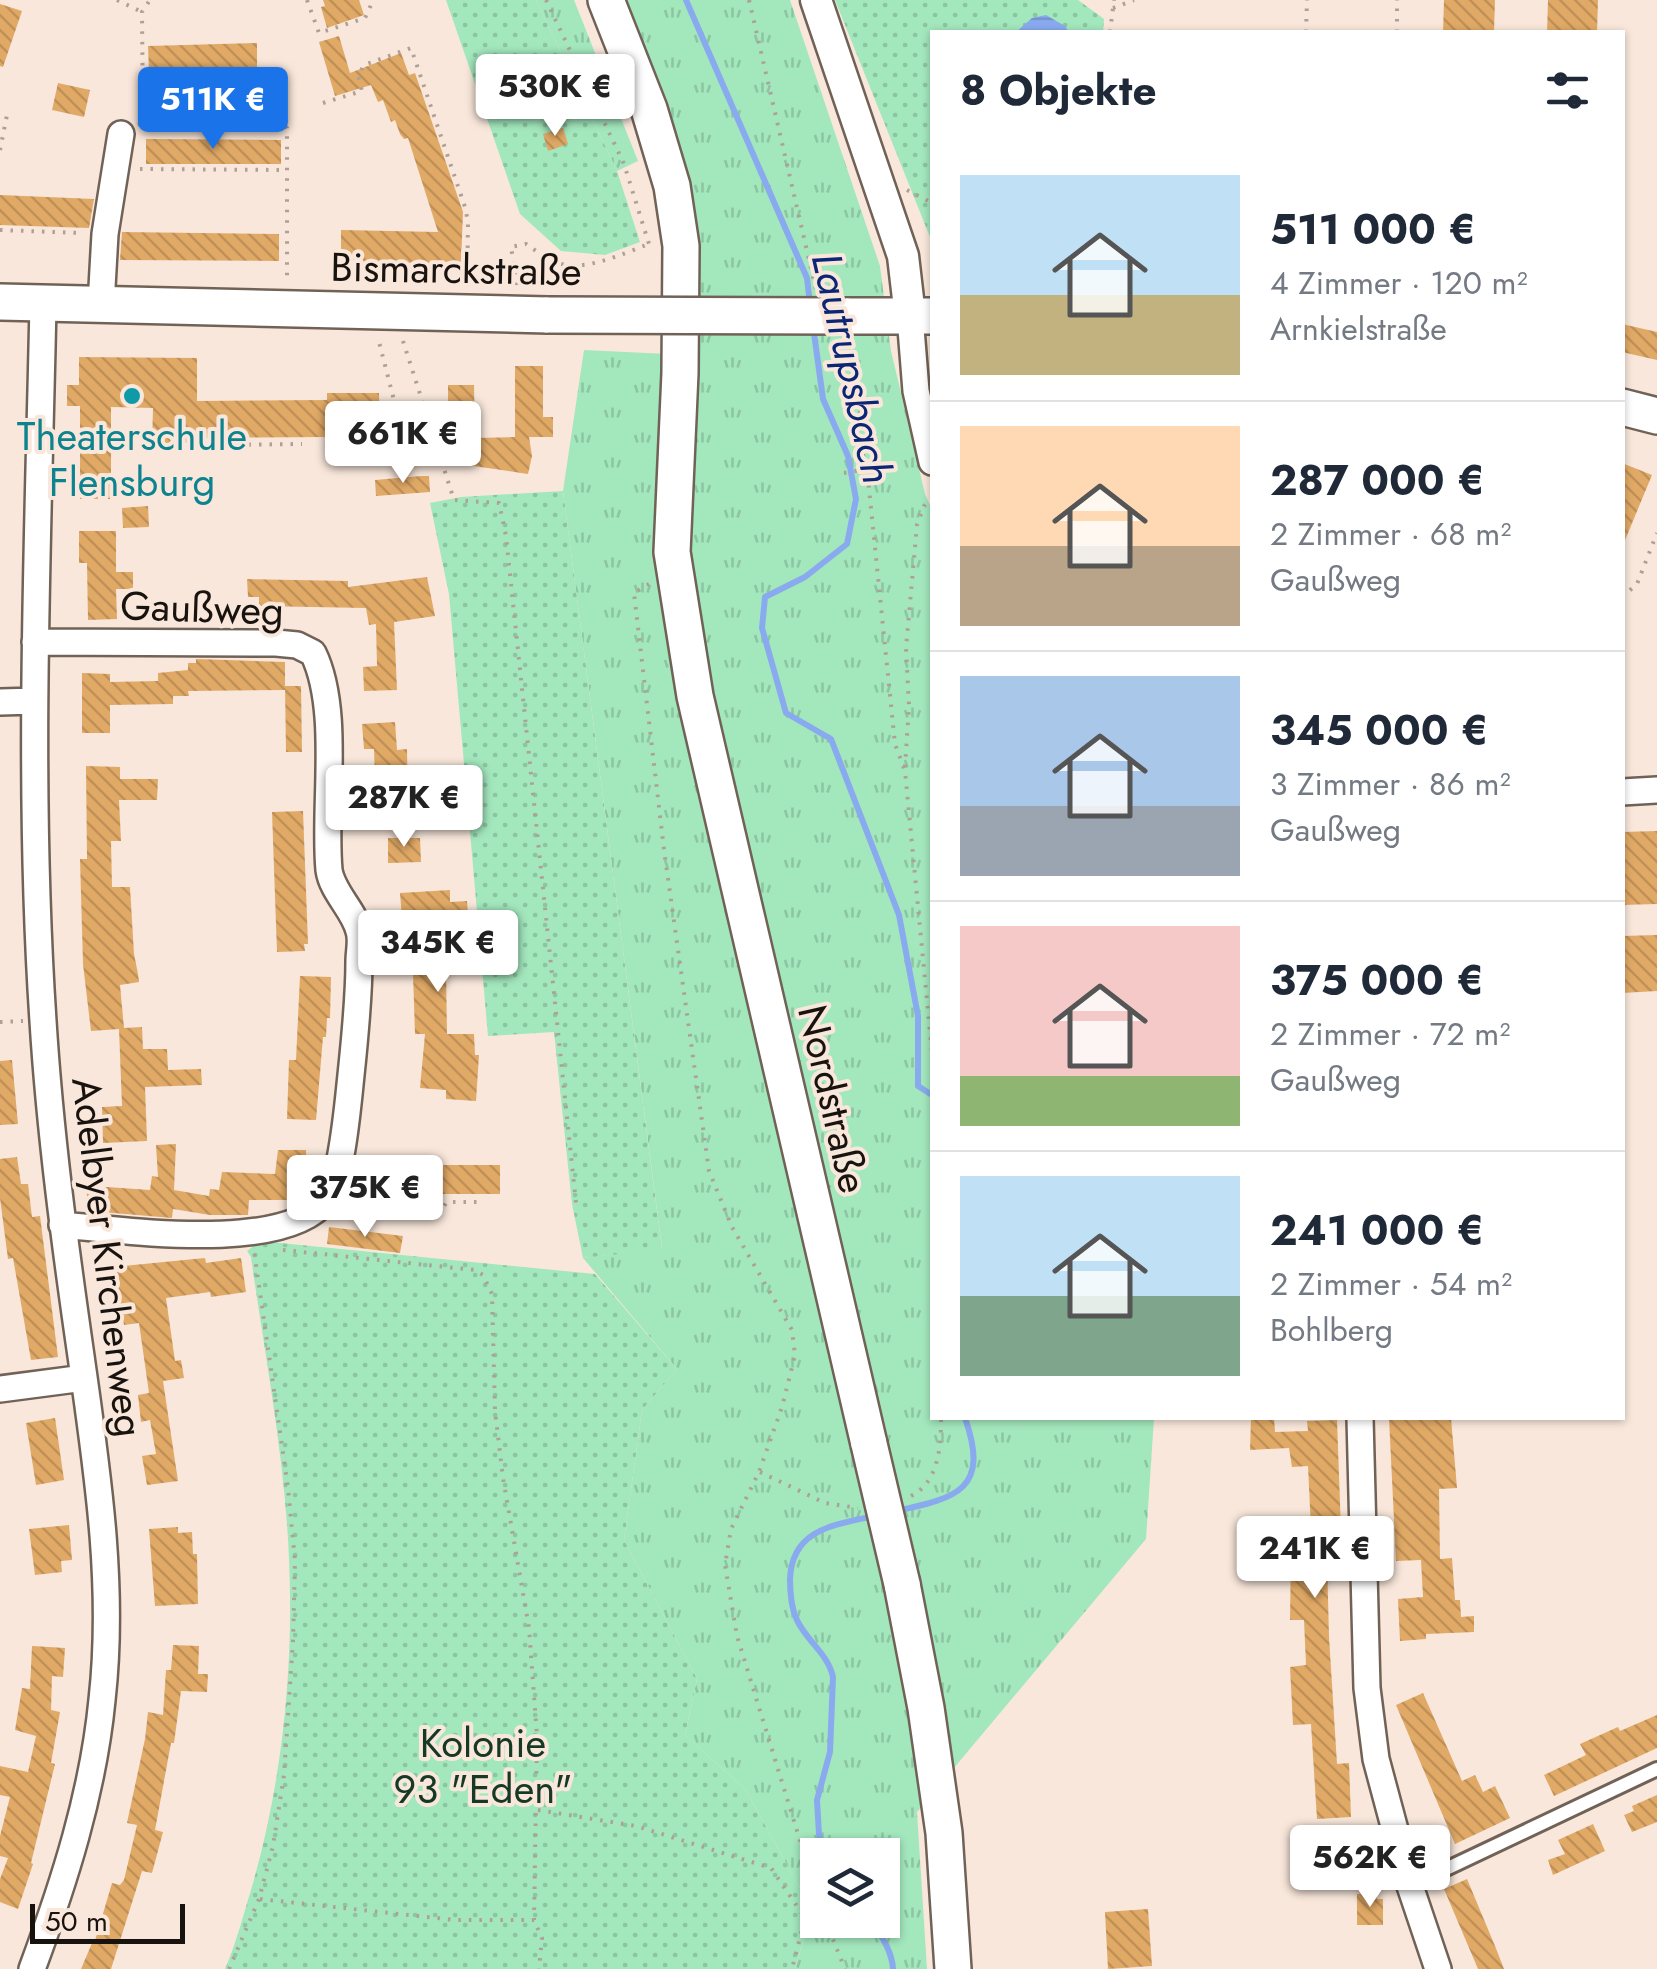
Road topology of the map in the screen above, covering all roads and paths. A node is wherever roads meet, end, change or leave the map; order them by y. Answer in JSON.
{"nodes":[{"id":1,"x":117,"y":0,"type":"edge"},
{"id":2,"x":150,"y":0,"type":"edge"},
{"id":3,"x":307,"y":0,"type":"edge"},
{"id":4,"x":370,"y":0,"type":"edge"},
{"id":5,"x":546,"y":0,"type":"edge"},
{"id":6,"x":606,"y":0,"type":"edge"},
{"id":7,"x":749,"y":0,"type":"edge"},
{"id":8,"x":816,"y":0,"type":"edge"},
{"id":9,"x":1114,"y":0,"type":"edge"},
{"id":10,"x":1134,"y":0,"type":"edge"},
{"id":11,"x":1307,"y":0,"type":"edge"},
{"id":12,"x":1397,"y":0,"type":"edge"},
{"id":13,"x":1112,"y":8,"type":"junction"},
{"id":14,"x":142,"y":12,"type":"junction"},
{"id":15,"x":1110,"y":30,"type":"edge"},
{"id":16,"x":1306,"y":30,"type":"edge"},
{"id":17,"x":1396,"y":30,"type":"edge"},
{"id":18,"x":143,"y":78,"type":"junction"},
{"id":19,"x":323,"y":103,"type":"dead end"},
{"id":20,"x":8,"y":110,"type":"dead end"},
{"id":21,"x":121,"y":134,"type":"joint"},
{"id":22,"x":0,"y":150,"type":"edge"},
{"id":23,"x":116,"y":169,"type":"junction"},
{"id":24,"x":288,"y":170,"type":"junction"},
{"id":25,"x":0,"y":230,"type":"edge"},
{"id":26,"x":105,"y":234,"type":"junction"},
{"id":27,"x":664,"y":242,"type":"junction"},
{"id":28,"x":816,"y":291,"type":"dead end"},
{"id":29,"x":0,"y":302,"type":"edge"},
{"id":30,"x":43,"y":304,"type":"junction"},
{"id":31,"x":101,"y":306,"type":"junction"},
{"id":32,"x":287,"y":308,"type":"junction"},
{"id":33,"x":387,"y":311,"type":"junction"},
{"id":34,"x":466,"y":314,"type":"junction"},
{"id":35,"x":535,"y":314,"type":"junction"},
{"id":36,"x":921,"y":316,"type":"edge"},
{"id":37,"x":837,"y":322,"type":"junction"},
{"id":38,"x":1625,"y":408,"type":"edge"},
{"id":39,"x":1657,"y":416,"type":"edge"},
{"id":40,"x":354,"y":438,"type":"dead end"},
{"id":41,"x":302,"y":444,"type":"dead end"},
{"id":42,"x":217,"y":445,"type":"dead end"},
{"id":43,"x":930,"y":453,"type":"edge"},
{"id":44,"x":867,"y":469,"type":"junction"},
{"id":45,"x":844,"y":473,"type":"dead end"},
{"id":46,"x":930,"y":500,"type":"edge"},
{"id":47,"x":1657,"y":533,"type":"edge"},
{"id":48,"x":655,"y":581,"type":"dead end"},
{"id":49,"x":1625,"y":594,"type":"edge"},
{"id":50,"x":35,"y":642,"type":"junction"},
{"id":51,"x":34,"y":701,"type":"junction"},
{"id":52,"x":0,"y":702,"type":"edge"},
{"id":53,"x":905,"y":771,"type":"junction"},
{"id":54,"x":1657,"y":790,"type":"edge"},
{"id":55,"x":1625,"y":792,"type":"edge"},
{"id":56,"x":930,"y":1033,"type":"edge"},
{"id":57,"x":484,"y":1202,"type":"dead end"},
{"id":58,"x":576,"y":1202,"type":"dead end"},
{"id":59,"x":394,"y":1210,"type":"dead end"},
{"id":60,"x":62,"y":1225,"type":"junction"},
{"id":61,"x":250,"y":1240,"type":"junction"},
{"id":62,"x":84,"y":1378,"type":"junction"},
{"id":63,"x":0,"y":1389,"type":"edge"},
{"id":64,"x":941,"y":1420,"type":"edge"},
{"id":65,"x":1360,"y":1420,"type":"edge"},
{"id":66,"x":941,"y":1436,"type":"dead end"},
{"id":67,"x":1657,"y":1768,"type":"edge"},
{"id":68,"x":538,"y":1810,"type":"junction"},
{"id":69,"x":800,"y":1841,"type":"edge"},
{"id":70,"x":1410,"y":1886,"type":"junction"},
{"id":71,"x":259,"y":1898,"type":"junction"},
{"id":72,"x":534,"y":1920,"type":"junction"},
{"id":73,"x":832,"y":1938,"type":"edge"},
{"id":74,"x":32,"y":1969,"type":"edge"},
{"id":75,"x":229,"y":1969,"type":"edge"},
{"id":76,"x":538,"y":1969,"type":"edge"},
{"id":77,"x":792,"y":1969,"type":"edge"},
{"id":78,"x":845,"y":1969,"type":"edge"},
{"id":79,"x":953,"y":1969,"type":"edge"},
{"id":80,"x":1438,"y":1969,"type":"edge"}],
"edges":[{"from":1,"to":14,"type":"path"},
{"from":2,"to":14,"type":"path"},
{"from":3,"to":4,"type":"path"},
{"from":5,"to":27,"type":"path"},
{"from":6,"to":27,"type":"main road","name":"Nordstraße"},
{"from":7,"to":28,"type":"path"},
{"from":8,"to":36,"type":"street"},
{"from":9,"to":13,"type":"path"},
{"from":10,"to":13,"type":"path"},
{"from":11,"to":16,"type":"path"},
{"from":12,"to":17,"type":"path"},
{"from":13,"to":15,"type":"path"},
{"from":14,"to":18,"type":"path"},
{"from":18,"to":21,"type":"path"},
{"from":18,"to":24,"type":"path"},
{"from":19,"to":34,"type":"path"},
{"from":20,"to":22,"type":"path"},
{"from":21,"to":23,"type":"street"},
{"from":23,"to":24,"type":"path"},
{"from":23,"to":26,"type":"street"},
{"from":24,"to":32,"type":"path"},
{"from":25,"to":26,"type":"path"},
{"from":26,"to":31,"type":"street"},
{"from":27,"to":35,"type":"path"},
{"from":27,"to":79,"type":"main road","name":"Nordstraße","bridge":true},
{"from":29,"to":30,"type":"main road","name":"Bismarckstraße"},
{"from":30,"to":31,"type":"main road","name":"Bismarckstraße"},
{"from":30,"to":50,"type":"street","name":"Adelbyer Kirchenweg"},
{"from":31,"to":32,"type":"main road","name":"Bismarckstraße"},
{"from":32,"to":33,"type":"main road","name":"Bismarckstraße"},
{"from":33,"to":34,"type":"main road","name":"Bismarckstraße"},
{"from":33,"to":40,"type":"path"},
{"from":33,"to":58,"type":"path"},
{"from":34,"to":35,"type":"main road","name":"Bismarckstraße"},
{"from":35,"to":37,"type":"main road","name":"Bismarckstraße","bridge":true},
{"from":36,"to":37,"type":"main road","name":"Bismarckstraße"},
{"from":36,"to":43,"type":"street"},
{"from":37,"to":44,"type":"path"},
{"from":38,"to":39,"type":"main road"},
{"from":41,"to":42,"type":"path"},
{"from":44,"to":45,"type":"path"},
{"from":44,"to":53,"type":"path"},
{"from":46,"to":53,"type":"path"},
{"from":47,"to":49,"type":"path"},
{"from":48,"to":69,"type":"path"},
{"from":50,"to":51,"type":"street","name":"Adelbyer Kirchenweg"},
{"from":50,"to":61,"type":"street","name":"Gaußweg"},
{"from":51,"to":52,"type":"street"},
{"from":51,"to":60,"type":"street","name":"Adelbyer Kirchenweg"},
{"from":53,"to":56,"type":"path"},
{"from":54,"to":55,"type":"street"},
{"from":57,"to":59,"type":"path"},
{"from":60,"to":61,"type":"street","name":"Gaußweg"},
{"from":60,"to":62,"type":"street","name":"Adelbyer Kirchenweg"},
{"from":61,"to":68,"type":"path"},
{"from":61,"to":71,"type":"path"},
{"from":62,"to":63,"type":"street"},
{"from":62,"to":74,"type":"street","name":"Adelbyer Kirchenweg"},
{"from":64,"to":66,"type":"path"},
{"from":65,"to":70,"type":"street"},
{"from":67,"to":70,"type":"lane"},
{"from":68,"to":72,"type":"path"},
{"from":68,"to":77,"type":"path"},
{"from":70,"to":80,"type":"street"},
{"from":71,"to":72,"type":"path"},
{"from":71,"to":75,"type":"path"},
{"from":72,"to":76,"type":"path"},
{"from":73,"to":78,"type":"path"}]}
